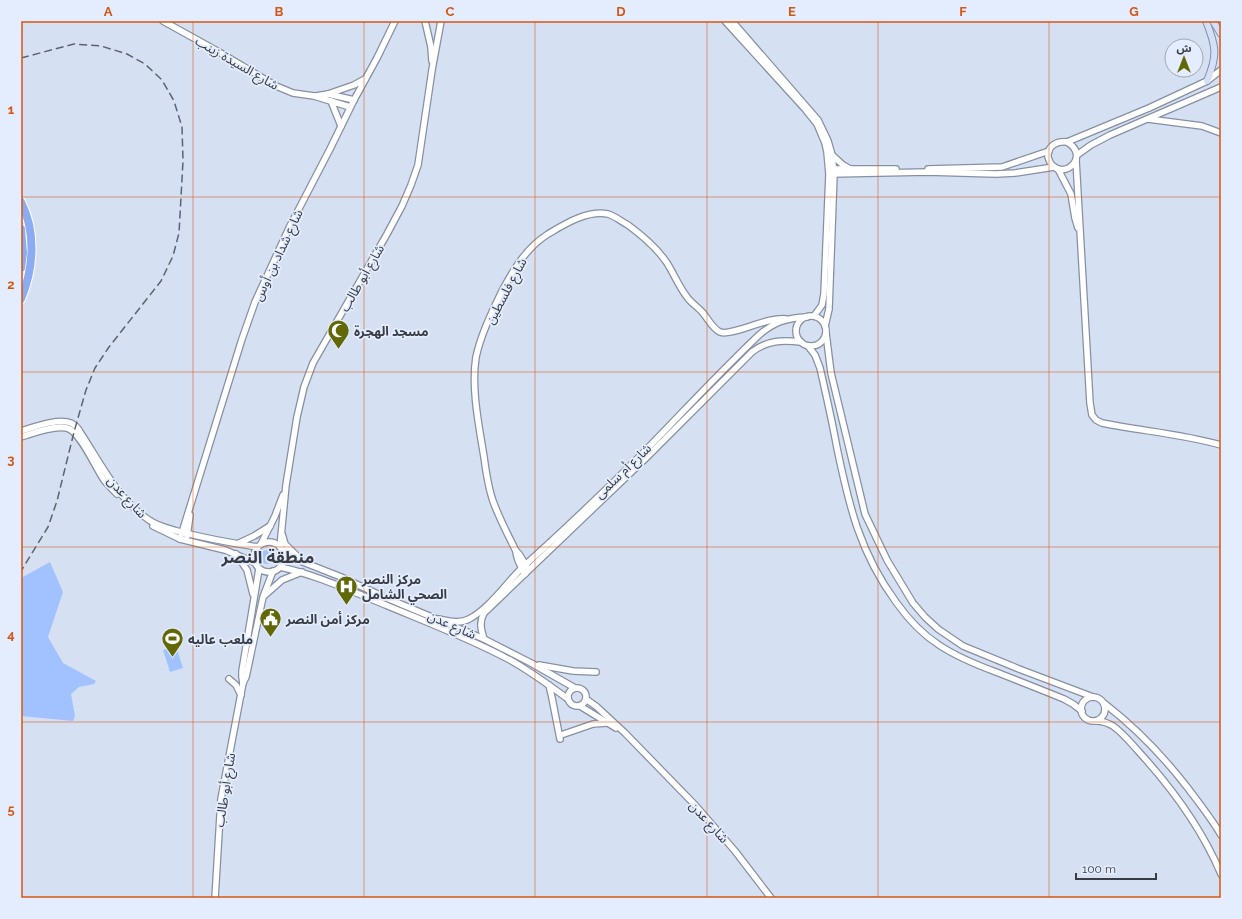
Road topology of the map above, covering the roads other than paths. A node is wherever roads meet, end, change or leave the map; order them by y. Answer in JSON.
{"nodes":[{"id":1,"x":163,"y":21,"type":"edge"},
{"id":2,"x":396,"y":21,"type":"edge"},
{"id":3,"x":425,"y":21,"type":"edge"},
{"id":4,"x":441,"y":21,"type":"edge"},
{"id":5,"x":725,"y":21,"type":"edge"},
{"id":6,"x":732,"y":21,"type":"edge"},
{"id":7,"x":1206,"y":21,"type":"edge"},
{"id":8,"x":1213,"y":21,"type":"edge"},
{"id":9,"x":1221,"y":34,"type":"edge"},
{"id":10,"x":432,"y":70,"type":"junction"},
{"id":11,"x":1221,"y":70,"type":"edge"},
{"id":12,"x":366,"y":79,"type":"junction"},
{"id":13,"x":1207,"y":81,"type":"junction"},
{"id":14,"x":1221,"y":87,"type":"edge"},
{"id":15,"x":328,"y":94,"type":"junction"},
{"id":16,"x":314,"y":96,"type":"junction"},
{"id":17,"x":354,"y":100,"type":"junction"},
{"id":18,"x":331,"y":101,"type":"junction"},
{"id":19,"x":350,"y":107,"type":"junction"},
{"id":20,"x":1148,"y":119,"type":"junction"},
{"id":21,"x":341,"y":126,"type":"junction"},
{"id":22,"x":1221,"y":133,"type":"edge"},
{"id":23,"x":1068,"y":142,"type":"junction"},
{"id":24,"x":1049,"y":151,"type":"junction"},
{"id":25,"x":832,"y":155,"type":"junction"},
{"id":26,"x":1076,"y":158,"type":"junction"},
{"id":27,"x":1056,"y":168,"type":"junction"},
{"id":28,"x":852,"y":169,"type":"junction"},
{"id":29,"x":831,"y":171,"type":"junction"},
{"id":30,"x":848,"y":174,"type":"junction"},
{"id":31,"x":834,"y":183,"type":"junction"},
{"id":32,"x":21,"y":202,"type":"edge"},
{"id":33,"x":21,"y":229,"type":"edge"},
{"id":34,"x":1079,"y":232,"type":"junction"},
{"id":35,"x":21,"y":268,"type":"edge"},
{"id":36,"x":21,"y":299,"type":"edge"},
{"id":37,"x":814,"y":316,"type":"junction"},
{"id":38,"x":807,"y":317,"type":"junction"},
{"id":39,"x":786,"y":319,"type":"junction"},
{"id":40,"x":826,"y":326,"type":"junction"},
{"id":41,"x":826,"y":333,"type":"junction"},
{"id":42,"x":801,"y":342,"type":"junction"},
{"id":43,"x":808,"y":346,"type":"junction"},
{"id":44,"x":21,"y":431,"type":"edge"},
{"id":45,"x":21,"y":437,"type":"edge"},
{"id":46,"x":1221,"y":445,"type":"edge"},
{"id":47,"x":286,"y":485,"type":"junction"},
{"id":48,"x":270,"y":526,"type":"junction"},
{"id":49,"x":281,"y":532,"type":"junction"},
{"id":50,"x":184,"y":533,"type":"junction"},
{"id":51,"x":183,"y":539,"type":"junction"},
{"id":52,"x":238,"y":544,"type":"junction"},
{"id":53,"x":260,"y":545,"type":"junction"},
{"id":54,"x":281,"y":548,"type":"junction"},
{"id":55,"x":236,"y":554,"type":"junction"},
{"id":56,"x":302,"y":562,"type":"junction"},
{"id":57,"x":257,"y":566,"type":"junction"},
{"id":58,"x":280,"y":567,"type":"junction"},
{"id":59,"x":525,"y":569,"type":"junction"},
{"id":60,"x":273,"y":571,"type":"junction"},
{"id":61,"x":302,"y":572,"type":"junction"},
{"id":62,"x":254,"y":596,"type":"junction"},
{"id":63,"x":262,"y":597,"type":"junction"},
{"id":64,"x":439,"y":619,"type":"junction"},
{"id":65,"x":484,"y":639,"type":"junction"},
{"id":66,"x":534,"y":665,"type":"junction"},
{"id":67,"x":596,"y":672,"type":"dead end"},
{"id":68,"x":229,"y":679,"type":"dead end"},
{"id":69,"x":243,"y":683,"type":"junction"},
{"id":70,"x":549,"y":685,"type":"junction"},
{"id":71,"x":576,"y":688,"type":"junction"},
{"id":72,"x":241,"y":695,"type":"junction"},
{"id":73,"x":1093,"y":697,"type":"junction"},
{"id":74,"x":568,"y":699,"type":"junction"},
{"id":75,"x":586,"y":699,"type":"junction"},
{"id":76,"x":1104,"y":704,"type":"junction"},
{"id":77,"x":580,"y":706,"type":"junction"},
{"id":78,"x":1082,"y":711,"type":"junction"},
{"id":79,"x":1096,"y":721,"type":"junction"},
{"id":80,"x":608,"y":723,"type":"junction"},
{"id":81,"x":625,"y":733,"type":"junction"},
{"id":82,"x":1221,"y":835,"type":"edge"},
{"id":83,"x":1219,"y":863,"type":"edge"},
{"id":84,"x":1221,"y":874,"type":"edge"},
{"id":85,"x":215,"y":898,"type":"edge"},
{"id":86,"x":771,"y":898,"type":"edge"}],
"edges":[{"from":1,"to":16,"type":"street","name":"شارع السيدة زينب"},
{"from":2,"to":12,"type":"street","name":"شارع شداد بن أوس"},
{"from":3,"to":10,"type":"street","name":"شارع أبو طالب"},
{"from":4,"to":10,"type":"street","name":"شارع أبو طالب"},
{"from":5,"to":29,"type":"street"},
{"from":6,"to":25,"type":"street"},
{"from":7,"to":13,"type":"main road"},
{"from":8,"to":9,"type":"main road"},
{"from":10,"to":47,"type":"street","name":"شارع أبو طالب"},
{"from":11,"to":13,"type":"street"},
{"from":12,"to":15,"type":"street"},
{"from":12,"to":17,"type":"street","name":"شارع شداد بن أوس"},
{"from":13,"to":23,"type":"street"},
{"from":14,"to":20,"type":"street"},
{"from":15,"to":16,"type":"street","name":"شارع السيدة زينب"},
{"from":15,"to":17,"type":"street","name":"شارع السيدة زينب"},
{"from":16,"to":18,"type":"street","name":"شارع السيدة زينب"},
{"from":17,"to":19,"type":"street","name":"شارع شداد بن أوس"},
{"from":18,"to":19,"type":"street","name":"شارع السيدة زينب"},
{"from":18,"to":21,"type":"street"},
{"from":19,"to":21,"type":"street","name":"شارع شداد بن أوس"},
{"from":20,"to":22,"type":"street"},
{"from":20,"to":26,"type":"street"},
{"from":21,"to":50,"type":"street","name":"شارع شداد بن أوس"},
{"from":23,"to":24,"type":"street"},
{"from":23,"to":26,"type":"street"},
{"from":24,"to":27,"type":"street"},
{"from":24,"to":28,"type":"street"},
{"from":25,"to":28,"type":"street"},
{"from":25,"to":29,"type":"street"},
{"from":26,"to":27,"type":"street"},
{"from":26,"to":34,"type":"street"},
{"from":27,"to":30,"type":"street"},
{"from":27,"to":34,"type":"street"},
{"from":28,"to":29,"type":"street"},
{"from":29,"to":30,"type":"street"},
{"from":29,"to":31,"type":"street"},
{"from":29,"to":37,"type":"street"},
{"from":30,"to":31,"type":"street"},
{"from":31,"to":40,"type":"street"},
{"from":32,"to":36,"type":"highway"},
{"from":33,"to":35,"type":"highway"},
{"from":34,"to":46,"type":"street"},
{"from":37,"to":38,"type":"street"},
{"from":37,"to":40,"type":"street"},
{"from":38,"to":39,"type":"street","name":"شارع أم سلمى"},
{"from":38,"to":42,"type":"street"},
{"from":39,"to":59,"type":"street","name":"شارع أم سلمى"},
{"from":39,"to":59,"type":"street","name":"شارع فلسطين"},
{"from":40,"to":41,"type":"street"},
{"from":41,"to":43,"type":"street"},
{"from":41,"to":73,"type":"street"},
{"from":42,"to":43,"type":"street"},
{"from":42,"to":59,"type":"street","name":"شارع أم سلمى"},
{"from":43,"to":78,"type":"street"},
{"from":44,"to":50,"type":"street","name":"شارع عدن"},
{"from":45,"to":51,"type":"street","name":"شارع عدن"},
{"from":47,"to":48,"type":"street","name":"شارع أبو طالب"},
{"from":47,"to":49,"type":"street","name":"شارع أبو طالب"},
{"from":48,"to":52,"type":"street"},
{"from":48,"to":53,"type":"street","name":"شارع أبو طالب"},
{"from":49,"to":54,"type":"street","name":"شارع أبو طالب"},
{"from":49,"to":56,"type":"street"},
{"from":50,"to":51,"type":"street","name":"شارع شداد بن أوس"},
{"from":50,"to":52,"type":"street","name":"شارع عدن"},
{"from":51,"to":55,"type":"street","name":"شارع عدن"},
{"from":52,"to":53,"type":"street","name":"شارع عدن"},
{"from":53,"to":54,"type":"street"},
{"from":53,"to":57,"type":"street"},
{"from":54,"to":56,"type":"street","name":"شارع عدن"},
{"from":54,"to":58,"type":"street"},
{"from":55,"to":57,"type":"street","name":"شارع عدن"},
{"from":55,"to":62,"type":"street"},
{"from":56,"to":64,"type":"street","name":"شارع عدن"},
{"from":57,"to":60,"type":"street"},
{"from":57,"to":62,"type":"street","name":"شارع أبو طالب"},
{"from":58,"to":60,"type":"street"},
{"from":58,"to":61,"type":"street","name":"شارع عدن"},
{"from":59,"to":64,"type":"street","name":"شارع أم سلمى"},
{"from":59,"to":65,"type":"street","name":"شارع أم سلمى"},
{"from":60,"to":63,"type":"street","name":"شارع أبو طالب"},
{"from":61,"to":63,"type":"street"},
{"from":61,"to":70,"type":"street","name":"شارع عدن"},
{"from":62,"to":69,"type":"street","name":"شارع أبو طالب"},
{"from":63,"to":69,"type":"street","name":"شارع أبو طالب"},
{"from":64,"to":65,"type":"street","name":"شارع عدن"},
{"from":65,"to":66,"type":"street","name":"شارع عدن"},
{"from":66,"to":67,"type":"street"},
{"from":66,"to":71,"type":"street","name":"شارع عدن"},
{"from":68,"to":72,"type":"street"},
{"from":69,"to":72,"type":"street","name":"شارع أبو طالب"},
{"from":70,"to":74,"type":"street","name":"شارع عدن"},
{"from":70,"to":80,"type":"street"},
{"from":71,"to":74,"type":"street"},
{"from":71,"to":75,"type":"street"},
{"from":72,"to":85,"type":"street","name":"شارع أبو طالب"},
{"from":73,"to":76,"type":"street"},
{"from":73,"to":78,"type":"street"},
{"from":74,"to":77,"type":"street"},
{"from":75,"to":77,"type":"street"},
{"from":75,"to":81,"type":"street","name":"شارع عدن"},
{"from":76,"to":79,"type":"street"},
{"from":76,"to":82,"type":"street"},
{"from":77,"to":80,"type":"street","name":"شارع عدن"},
{"from":78,"to":79,"type":"street"},
{"from":79,"to":83,"type":"street"},
{"from":80,"to":81,"type":"street","name":"شارع عدن"},
{"from":81,"to":86,"type":"street","name":"شارع عدن"},
{"from":83,"to":84,"type":"street"}]}
